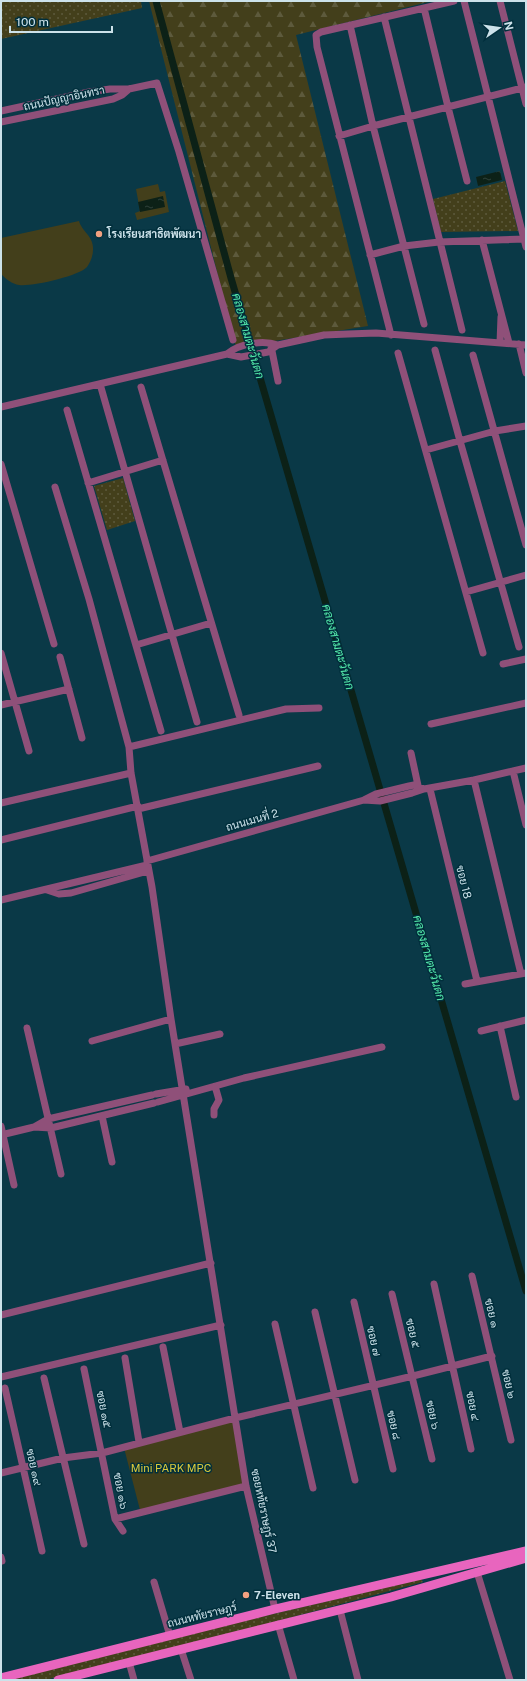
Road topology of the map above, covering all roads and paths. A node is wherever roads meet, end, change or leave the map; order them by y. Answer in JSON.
{"nodes":[{"id":1,"x":454,"y":1,"type":"edge"},
{"id":2,"x":464,"y":1,"type":"edge"},
{"id":3,"x":500,"y":1,"type":"edge"},
{"id":4,"x":424,"y":8,"type":"junction"},
{"id":5,"x":384,"y":17,"type":"junction"},
{"id":6,"x":350,"y":25,"type":"junction"},
{"id":7,"x":524,"y":87,"type":"edge"},
{"id":8,"x":129,"y":89,"type":"junction"},
{"id":9,"x":488,"y":96,"type":"junction"},
{"id":10,"x":526,"y":104,"type":"edge"},
{"id":11,"x":448,"y":107,"type":"junction"},
{"id":12,"x":1,"y":111,"type":"edge"},
{"id":13,"x":408,"y":118,"type":"junction"},
{"id":14,"x":1,"y":122,"type":"edge"},
{"id":15,"x":373,"y":126,"type":"junction"},
{"id":16,"x":339,"y":136,"type":"junction"},
{"id":17,"x":467,"y":180,"type":"dead end"},
{"id":18,"x":525,"y":239,"type":"edge"},
{"id":19,"x":482,"y":240,"type":"junction"},
{"id":20,"x":439,"y":242,"type":"junction"},
{"id":21,"x":404,"y":246,"type":"junction"},
{"id":22,"x":526,"y":247,"type":"edge"},
{"id":23,"x":370,"y":255,"type":"junction"},
{"id":24,"x":501,"y":315,"type":"junction"},
{"id":25,"x":424,"y":324,"type":"dead end"},
{"id":26,"x":462,"y":330,"type":"dead end"},
{"id":27,"x":390,"y":335,"type":"junction"},
{"id":28,"x":233,"y":340,"type":"dead end"},
{"id":29,"x":500,"y":343,"type":"junction"},
{"id":30,"x":509,"y":343,"type":"junction"},
{"id":31,"x":522,"y":344,"type":"edge"},
{"id":32,"x":268,"y":346,"type":"junction"},
{"id":33,"x":436,"y":350,"type":"dead end"},
{"id":34,"x":398,"y":353,"type":"dead end"},
{"id":35,"x":227,"y":354,"type":"junction"},
{"id":36,"x":473,"y":355,"type":"dead end"},
{"id":37,"x":526,"y":373,"type":"edge"},
{"id":38,"x":278,"y":381,"type":"dead end"},
{"id":39,"x":100,"y":384,"type":"junction"},
{"id":40,"x":141,"y":387,"type":"dead end"},
{"id":41,"x":1,"y":407,"type":"edge"},
{"id":42,"x":67,"y":410,"type":"dead end"},
{"id":43,"x":526,"y":426,"type":"edge"},
{"id":44,"x":494,"y":431,"type":"junction"},
{"id":45,"x":460,"y":441,"type":"junction"},
{"id":46,"x":426,"y":450,"type":"junction"},
{"id":47,"x":163,"y":460,"type":"junction"},
{"id":48,"x":1,"y":464,"type":"edge"},
{"id":49,"x":126,"y":472,"type":"junction"},
{"id":50,"x":88,"y":483,"type":"junction"},
{"id":51,"x":55,"y":488,"type":"dead end"},
{"id":52,"x":526,"y":545,"type":"edge"},
{"id":53,"x":526,"y":574,"type":"edge"},
{"id":54,"x":500,"y":582,"type":"junction"},
{"id":55,"x":466,"y":592,"type":"junction"},
{"id":56,"x":211,"y":623,"type":"junction"},
{"id":57,"x":173,"y":634,"type":"junction"},
{"id":58,"x":54,"y":644,"type":"dead end"},
{"id":59,"x":136,"y":645,"type":"junction"},
{"id":60,"x":519,"y":647,"type":"dead end"},
{"id":61,"x":1,"y":653,"type":"edge"},
{"id":62,"x":483,"y":653,"type":"dead end"},
{"id":63,"x":60,"y":657,"type":"dead end"},
{"id":64,"x":526,"y":659,"type":"edge"},
{"id":65,"x":503,"y":664,"type":"dead end"},
{"id":66,"x":69,"y":689,"type":"junction"},
{"id":67,"x":15,"y":701,"type":"junction"},
{"id":68,"x":526,"y":704,"type":"edge"},
{"id":69,"x":1,"y":705,"type":"edge"},
{"id":70,"x":319,"y":708,"type":"dead end"},
{"id":71,"x":239,"y":715,"type":"dead end"},
{"id":72,"x":197,"y":722,"type":"dead end"},
{"id":73,"x":431,"y":724,"type":"dead end"},
{"id":74,"x":161,"y":731,"type":"dead end"},
{"id":75,"x":82,"y":738,"type":"dead end"},
{"id":76,"x":129,"y":747,"type":"junction"},
{"id":77,"x":29,"y":752,"type":"dead end"},
{"id":78,"x":411,"y":753,"type":"dead end"},
{"id":79,"x":318,"y":766,"type":"dead end"},
{"id":80,"x":526,"y":768,"type":"edge"},
{"id":81,"x":513,"y":771,"type":"junction"},
{"id":82,"x":131,"y":773,"type":"junction"},
{"id":83,"x":474,"y":780,"type":"junction"},
{"id":84,"x":423,"y":789,"type":"junction"},
{"id":85,"x":1,"y":803,"type":"edge"},
{"id":86,"x":138,"y":808,"type":"junction"},
{"id":87,"x":526,"y":824,"type":"edge"},
{"id":88,"x":1,"y":840,"type":"edge"},
{"id":89,"x":147,"y":866,"type":"junction"},
{"id":90,"x":1,"y":900,"type":"edge"},
{"id":91,"x":524,"y":973,"type":"edge"},
{"id":92,"x":477,"y":981,"type":"junction"},
{"id":93,"x":465,"y":984,"type":"dead end"},
{"id":94,"x":170,"y":1019,"type":"junction"},
{"id":95,"x":526,"y":1020,"type":"edge"},
{"id":96,"x":500,"y":1026,"type":"junction"},
{"id":97,"x":27,"y":1028,"type":"dead end"},
{"id":98,"x":481,"y":1031,"type":"dead end"},
{"id":99,"x":220,"y":1034,"type":"dead end"},
{"id":100,"x":92,"y":1041,"type":"dead end"},
{"id":101,"x":175,"y":1044,"type":"junction"},
{"id":102,"x":382,"y":1047,"type":"dead end"},
{"id":103,"x":215,"y":1086,"type":"junction"},
{"id":104,"x":183,"y":1092,"type":"junction"},
{"id":105,"x":516,"y":1097,"type":"dead end"},
{"id":106,"x":214,"y":1115,"type":"dead end"},
{"id":107,"x":102,"y":1116,"type":"junction"},
{"id":108,"x":48,"y":1119,"type":"junction"},
{"id":109,"x":1,"y":1126,"type":"edge"},
{"id":110,"x":34,"y":1127,"type":"junction"},
{"id":111,"x":51,"y":1128,"type":"junction"},
{"id":112,"x":2,"y":1135,"type":"edge"},
{"id":113,"x":112,"y":1162,"type":"dead end"},
{"id":114,"x":61,"y":1174,"type":"dead end"},
{"id":115,"x":14,"y":1185,"type":"dead end"},
{"id":116,"x":211,"y":1263,"type":"junction"},
{"id":117,"x":472,"y":1276,"type":"dead end"},
{"id":118,"x":434,"y":1284,"type":"dead end"},
{"id":119,"x":392,"y":1294,"type":"dead end"},
{"id":120,"x":354,"y":1302,"type":"dead end"},
{"id":121,"x":314,"y":1312,"type":"dead end"},
{"id":122,"x":1,"y":1315,"type":"edge"},
{"id":123,"x":274,"y":1324,"type":"dead end"},
{"id":124,"x":221,"y":1325,"type":"junction"},
{"id":125,"x":163,"y":1348,"type":"dead end"},
{"id":126,"x":492,"y":1356,"type":"junction"},
{"id":127,"x":125,"y":1358,"type":"dead end"},
{"id":128,"x":453,"y":1366,"type":"junction"},
{"id":129,"x":84,"y":1369,"type":"dead end"},
{"id":130,"x":1,"y":1376,"type":"edge"},
{"id":131,"x":412,"y":1376,"type":"junction"},
{"id":132,"x":44,"y":1378,"type":"dead end"},
{"id":133,"x":373,"y":1386,"type":"junction"},
{"id":134,"x":6,"y":1388,"type":"dead end"},
{"id":135,"x":334,"y":1394,"type":"junction"},
{"id":136,"x":294,"y":1404,"type":"junction"},
{"id":137,"x":235,"y":1418,"type":"junction"},
{"id":138,"x":180,"y":1432,"type":"junction"},
{"id":139,"x":511,"y":1440,"type":"dead end"},
{"id":140,"x":139,"y":1442,"type":"junction"},
{"id":141,"x":471,"y":1449,"type":"dead end"},
{"id":142,"x":102,"y":1453,"type":"junction"},
{"id":143,"x":63,"y":1458,"type":"junction"},
{"id":144,"x":432,"y":1459,"type":"dead end"},
{"id":145,"x":23,"y":1468,"type":"junction"},
{"id":146,"x":393,"y":1469,"type":"dead end"},
{"id":147,"x":1,"y":1473,"type":"edge"},
{"id":148,"x":355,"y":1480,"type":"dead end"},
{"id":149,"x":246,"y":1486,"type":"junction"},
{"id":150,"x":313,"y":1488,"type":"dead end"},
{"id":151,"x":115,"y":1519,"type":"junction"},
{"id":152,"x":123,"y":1530,"type":"dead end"},
{"id":153,"x":84,"y":1544,"type":"dead end"},
{"id":154,"x":42,"y":1551,"type":"dead end"},
{"id":155,"x":526,"y":1552,"type":"edge"},
{"id":156,"x":526,"y":1558,"type":"edge"},
{"id":157,"x":477,"y":1572,"type":"junction"},
{"id":158,"x":154,"y":1582,"type":"dead end"},
{"id":159,"x":275,"y":1609,"type":"junction"},
{"id":160,"x":340,"y":1610,"type":"junction"},
{"id":161,"x":278,"y":1624,"type":"junction"},
{"id":162,"x":170,"y":1636,"type":"junction"},
{"id":163,"x":182,"y":1649,"type":"junction"},
{"id":164,"x":129,"y":1662,"type":"junction"},
{"id":165,"x":1,"y":1678,"type":"edge"},
{"id":166,"x":58,"y":1680,"type":"edge"},
{"id":167,"x":134,"y":1680,"type":"edge"},
{"id":168,"x":191,"y":1680,"type":"edge"},
{"id":169,"x":294,"y":1680,"type":"edge"},
{"id":170,"x":358,"y":1680,"type":"edge"},
{"id":171,"x":510,"y":1680,"type":"edge"}],
"edges":[{"from":1,"to":4,"type":"street"},
{"from":2,"to":9,"type":"street"},
{"from":3,"to":7,"type":"street"},
{"from":4,"to":5,"type":"street"},
{"from":4,"to":11,"type":"street"},
{"from":5,"to":6,"type":"street"},
{"from":5,"to":13,"type":"street"},
{"from":6,"to":15,"type":"street"},
{"from":6,"to":16,"type":"street"},
{"from":7,"to":9,"type":"street"},
{"from":7,"to":10,"type":"street"},
{"from":8,"to":12,"type":"street","name":"ถนนปัญญาอินทรา"},
{"from":8,"to":14,"type":"street","name":"ถนนปัญญาอินทรา"},
{"from":8,"to":28,"type":"street","name":"ถนนปัญญาอินทรา"},
{"from":9,"to":11,"type":"street"},
{"from":9,"to":18,"type":"street"},
{"from":11,"to":13,"type":"street"},
{"from":11,"to":17,"type":"street"},
{"from":13,"to":15,"type":"street"},
{"from":13,"to":20,"type":"street"},
{"from":15,"to":16,"type":"street"},
{"from":15,"to":21,"type":"street"},
{"from":16,"to":23,"type":"street"},
{"from":18,"to":19,"type":"street"},
{"from":18,"to":22,"type":"street"},
{"from":19,"to":20,"type":"street"},
{"from":19,"to":24,"type":"street"},
{"from":20,"to":21,"type":"street"},
{"from":20,"to":26,"type":"street"},
{"from":21,"to":23,"type":"street"},
{"from":21,"to":25,"type":"street"},
{"from":23,"to":27,"type":"street"},
{"from":24,"to":29,"type":"street"},
{"from":24,"to":30,"type":"street"},
{"from":27,"to":29,"type":"street"},
{"from":27,"to":32,"type":"street"},
{"from":29,"to":30,"type":"street"},
{"from":30,"to":31,"type":"street"},
{"from":31,"to":37,"type":"street"},
{"from":32,"to":35,"type":"street"},
{"from":32,"to":35,"type":"street"},
{"from":32,"to":38,"type":"street"},
{"from":33,"to":45,"type":"street"},
{"from":34,"to":46,"type":"street"},
{"from":35,"to":39,"type":"street"},
{"from":36,"to":44,"type":"street"},
{"from":39,"to":41,"type":"street"},
{"from":39,"to":49,"type":"street"},
{"from":40,"to":47,"type":"street"},
{"from":42,"to":50,"type":"street"},
{"from":43,"to":44,"type":"street"},
{"from":44,"to":45,"type":"street"},
{"from":44,"to":52,"type":"street"},
{"from":45,"to":46,"type":"street"},
{"from":45,"to":54,"type":"street"},
{"from":46,"to":55,"type":"street"},
{"from":47,"to":49,"type":"street"},
{"from":47,"to":56,"type":"street"},
{"from":48,"to":58,"type":"street"},
{"from":49,"to":50,"type":"street"},
{"from":49,"to":57,"type":"street"},
{"from":50,"to":59,"type":"street"},
{"from":51,"to":76,"type":"street","name":"ซอยหทัยราษฎร์ 37"},
{"from":53,"to":54,"type":"street"},
{"from":54,"to":55,"type":"street"},
{"from":54,"to":60,"type":"street"},
{"from":55,"to":62,"type":"street"},
{"from":56,"to":57,"type":"street"},
{"from":56,"to":71,"type":"street"},
{"from":57,"to":59,"type":"street"},
{"from":57,"to":72,"type":"street"},
{"from":59,"to":74,"type":"street"},
{"from":61,"to":67,"type":"street"},
{"from":63,"to":66,"type":"street"},
{"from":64,"to":65,"type":"street"},
{"from":66,"to":67,"type":"street"},
{"from":66,"to":75,"type":"street"},
{"from":67,"to":69,"type":"street"},
{"from":67,"to":77,"type":"street"},
{"from":68,"to":73,"type":"street"},
{"from":70,"to":76,"type":"street"},
{"from":76,"to":82,"type":"street","name":"ซอยหทัยราษฎร์ 37"},
{"from":78,"to":84,"type":"street","name":"ซอย 18"},
{"from":79,"to":86,"type":"street"},
{"from":80,"to":81,"type":"street","name":"ถนนเมนที่ 2"},
{"from":81,"to":83,"type":"street","name":"ถนนเมนที่ 2"},
{"from":81,"to":87,"type":"street"},
{"from":82,"to":85,"type":"street"},
{"from":82,"to":86,"type":"street","name":"ซอยหทัยราษฎร์ 37"},
{"from":83,"to":84,"type":"street","name":"ถนนเมนที่ 2"},
{"from":83,"to":91,"type":"street"},
{"from":84,"to":89,"type":"street","name":"ถนนเมนที่ 2"},
{"from":84,"to":92,"type":"street","name":"ซอย 18"},
{"from":86,"to":88,"type":"street"},
{"from":86,"to":89,"type":"street","name":"ซอยหทัยราษฎร์ 37"},
{"from":89,"to":90,"type":"street","name":"ถนนเมนที่ 2"},
{"from":89,"to":94,"type":"street","name":"ซอยหทัยราษฎร์ 37"},
{"from":91,"to":92,"type":"street"},
{"from":92,"to":93,"type":"street"},
{"from":94,"to":100,"type":"street"},
{"from":94,"to":101,"type":"street","name":"ซอยหทัยราษฎร์ 37"},
{"from":95,"to":96,"type":"street"},
{"from":96,"to":98,"type":"street"},
{"from":96,"to":105,"type":"street"},
{"from":97,"to":108,"type":"street"},
{"from":99,"to":101,"type":"street"},
{"from":101,"to":104,"type":"street","name":"ซอยหทัยราษฎร์ 37"},
{"from":102,"to":103,"type":"street"},
{"from":103,"to":104,"type":"street"},
{"from":103,"to":106,"type":"street"},
{"from":104,"to":107,"type":"street"},
{"from":104,"to":108,"type":"street"},
{"from":104,"to":116,"type":"street","name":"ซอยหทัยราษฎร์ 37"},
{"from":107,"to":111,"type":"street"},
{"from":107,"to":113,"type":"street"},
{"from":108,"to":110,"type":"street"},
{"from":108,"to":111,"type":"street"},
{"from":109,"to":112,"type":"street"},
{"from":110,"to":111,"type":"street"},
{"from":110,"to":112,"type":"street"},
{"from":111,"to":114,"type":"street"},
{"from":112,"to":115,"type":"street"},
{"from":116,"to":122,"type":"street"},
{"from":116,"to":124,"type":"street","name":"ซอยหทัยราษฎร์ 37"},
{"from":117,"to":126,"type":"street","name":"ซอย ๑"},
{"from":118,"to":128,"type":"street","name":"ซอย ๔"},
{"from":119,"to":131,"type":"street","name":"ซอย ๕"},
{"from":120,"to":133,"type":"street","name":"ซอย ๗"},
{"from":121,"to":135,"type":"street"},
{"from":123,"to":136,"type":"street"},
{"from":124,"to":130,"type":"street"},
{"from":124,"to":137,"type":"street","name":"ซอยหทัยราษฎร์ 37"},
{"from":125,"to":138,"type":"street"},
{"from":126,"to":128,"type":"street"},
{"from":126,"to":139,"type":"street","name":"ซอย ๒"},
{"from":127,"to":140,"type":"street"},
{"from":128,"to":131,"type":"street"},
{"from":128,"to":141,"type":"street","name":"ซอย ๔"},
{"from":129,"to":142,"type":"street","name":"ซอย ๑๕"},
{"from":131,"to":133,"type":"street"},
{"from":131,"to":144,"type":"street","name":"ซอย ๖"},
{"from":132,"to":143,"type":"street"},
{"from":133,"to":135,"type":"street"},
{"from":133,"to":146,"type":"street","name":"ซอย ๘"},
{"from":134,"to":145,"type":"street","name":"ซอย ๑๙"},
{"from":135,"to":136,"type":"street"},
{"from":135,"to":148,"type":"street"},
{"from":136,"to":137,"type":"street"},
{"from":136,"to":150,"type":"street"},
{"from":137,"to":138,"type":"street"},
{"from":137,"to":149,"type":"street","name":"ซอยหทัยราษฎร์ 37"},
{"from":138,"to":140,"type":"street"},
{"from":140,"to":142,"type":"street"},
{"from":142,"to":143,"type":"street"},
{"from":142,"to":151,"type":"street","name":"ซอย ๑๖"},
{"from":143,"to":145,"type":"street"},
{"from":143,"to":153,"type":"street"},
{"from":145,"to":147,"type":"street"},
{"from":145,"to":154,"type":"street","name":"ซอย ๑๙"},
{"from":149,"to":151,"type":"street"},
{"from":149,"to":159,"type":"street","name":"ซอยหทัยราษฎร์ 37"},
{"from":151,"to":152,"type":"street","name":"ซอย ๑๖"},
{"from":155,"to":159,"type":"main road","name":"ถนนหทัยราษฎร์"},
{"from":156,"to":157,"type":"main road"},
{"from":157,"to":160,"type":"main road"},
{"from":157,"to":171,"type":"street"},
{"from":158,"to":162,"type":"street"},
{"from":159,"to":162,"type":"main road","name":"ถนนหทัยราษฎร์"},
{"from":160,"to":161,"type":"main road"},
{"from":160,"to":170,"type":"street"},
{"from":161,"to":163,"type":"main road"},
{"from":161,"to":169,"type":"street"},
{"from":162,"to":165,"type":"main road","name":"ถนนหทัยราษฎร์"},
{"from":163,"to":164,"type":"main road"},
{"from":163,"to":168,"type":"street"},
{"from":164,"to":166,"type":"main road"},
{"from":164,"to":167,"type":"street"}]}
